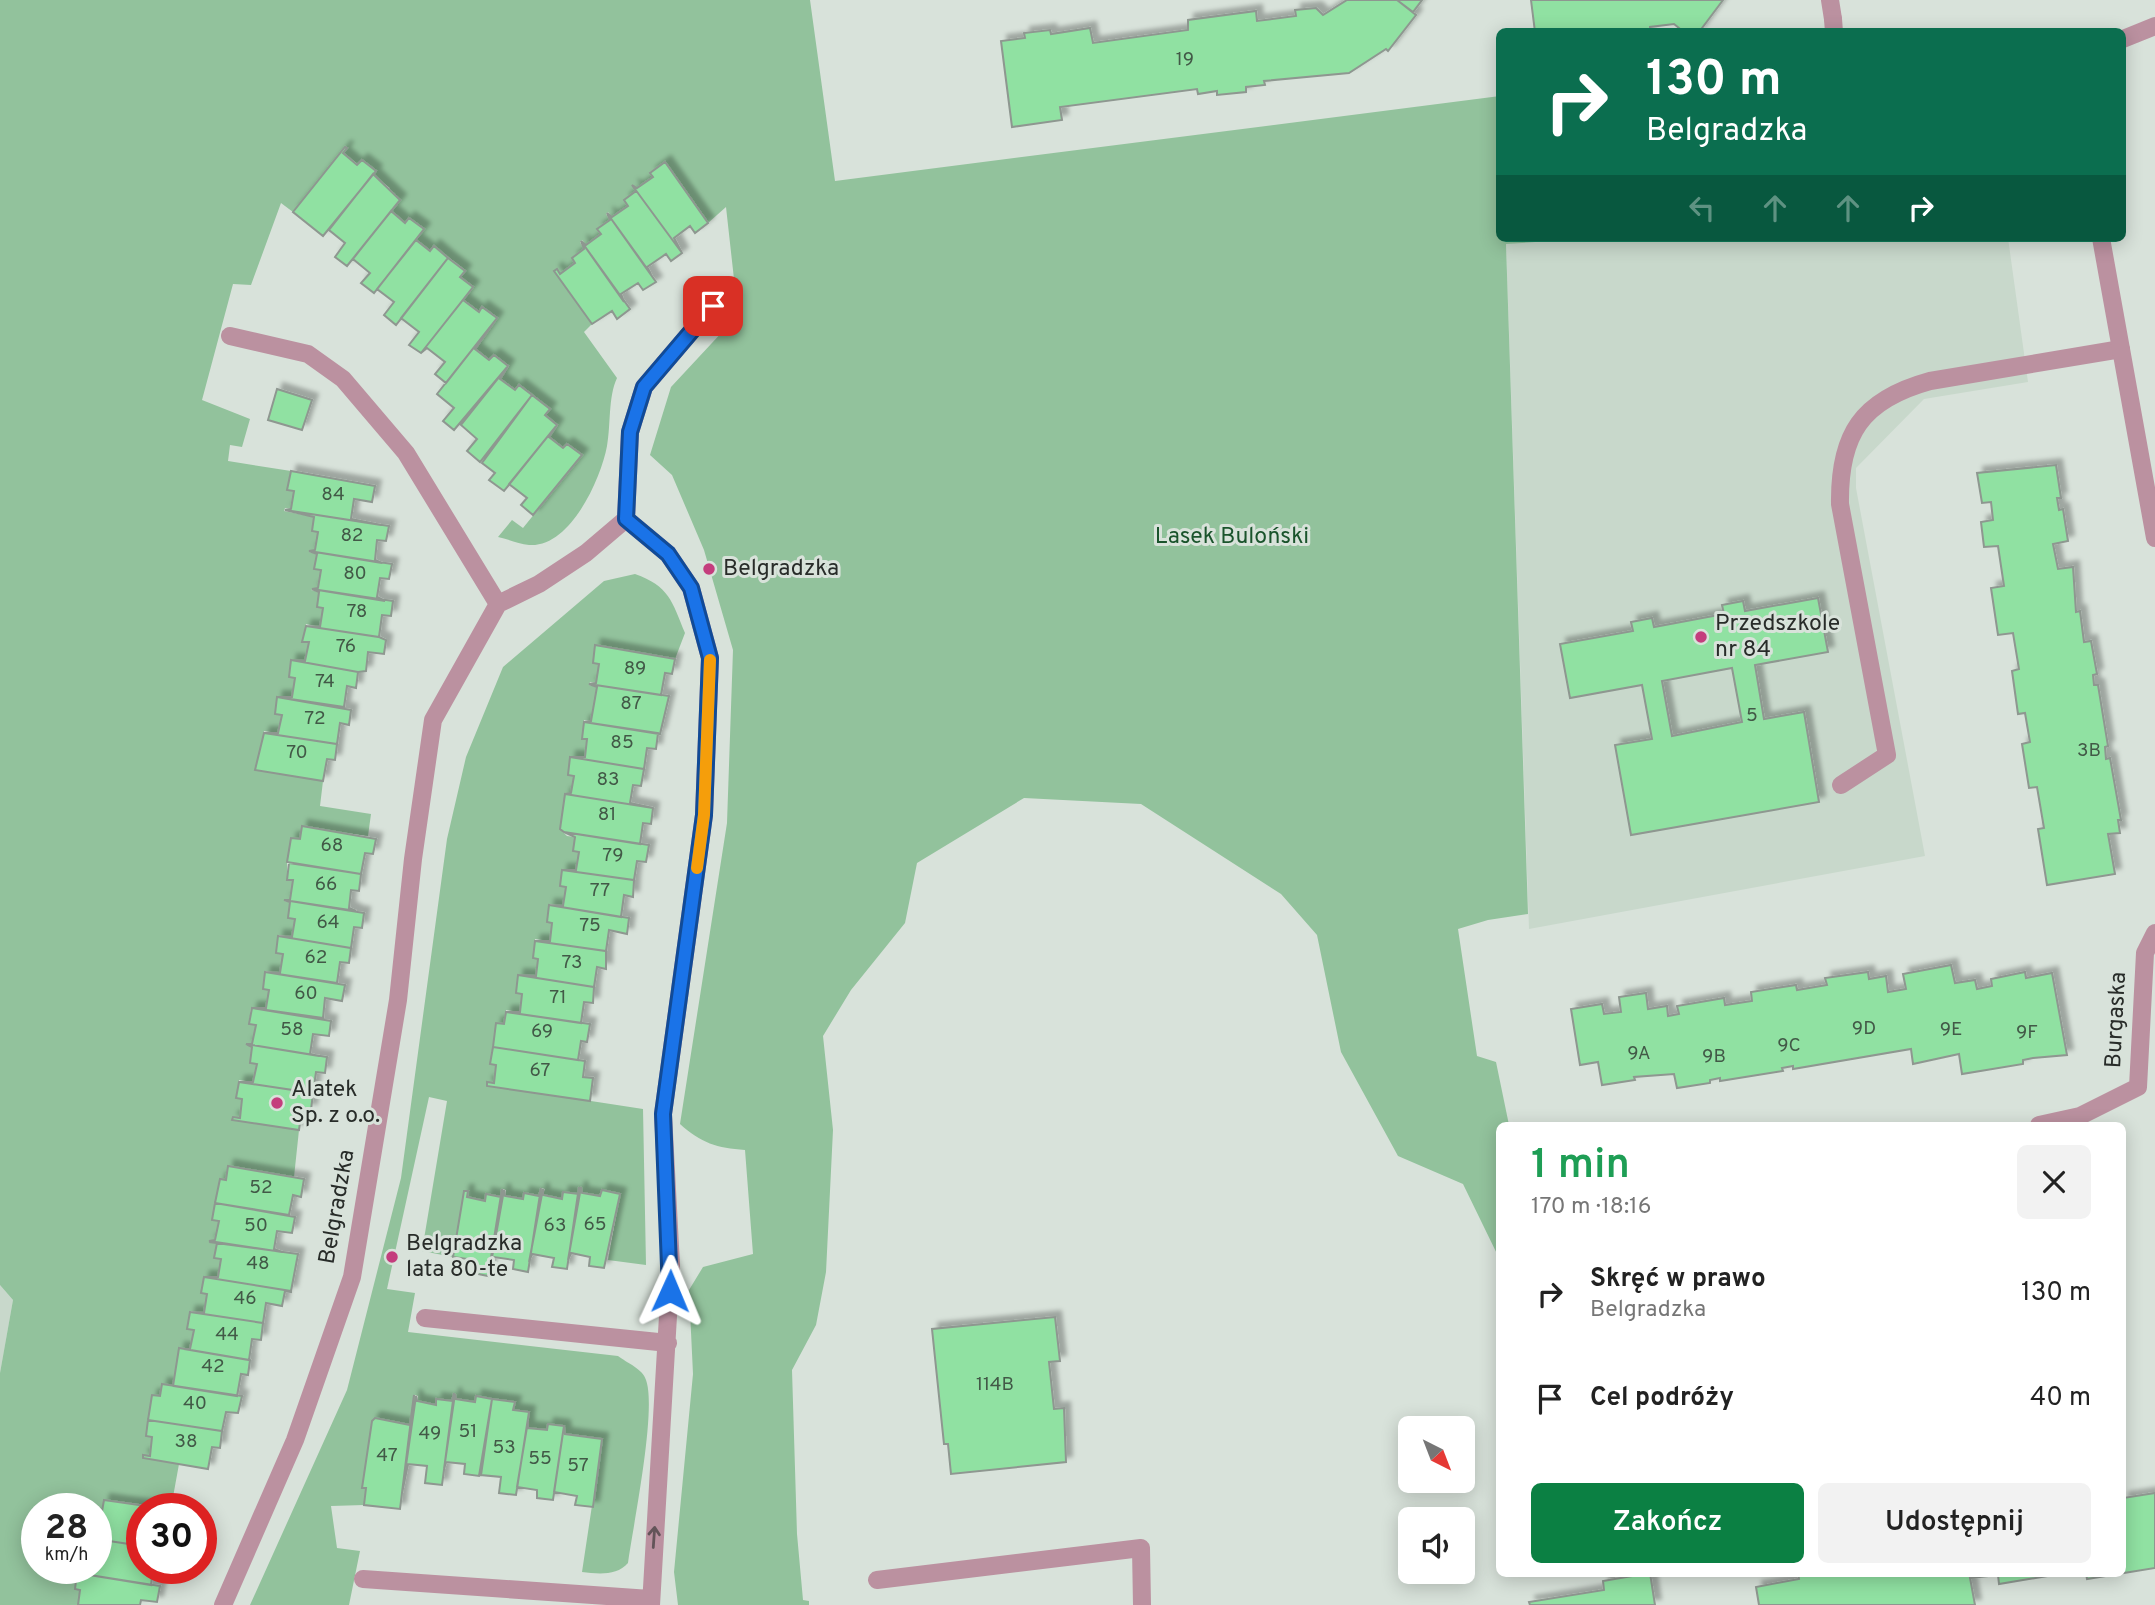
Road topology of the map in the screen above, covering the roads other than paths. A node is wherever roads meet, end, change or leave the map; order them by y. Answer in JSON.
{"nodes":[{"id":1,"x":1830,"y":0,"type":"edge"},
{"id":2,"x":1833,"y":25,"type":"edge"},
{"id":3,"x":2155,"y":26,"type":"edge"},
{"id":4,"x":2126,"y":38,"type":"edge"},
{"id":5,"x":2102,"y":242,"type":"edge"},
{"id":6,"x":713,"y":306,"type":"dead end"},
{"id":7,"x":230,"y":336,"type":"dead end"},
{"id":8,"x":2121,"y":349,"type":"junction"},
{"id":9,"x":626,"y":519,"type":"junction"},
{"id":10,"x":2155,"y":538,"type":"edge"},
{"id":11,"x":498,"y":604,"type":"junction"},
{"id":12,"x":1841,"y":785,"type":"dead end"},
{"id":13,"x":2155,"y":933,"type":"edge"},
{"id":14,"x":2053,"y":1122,"type":"edge"},
{"id":15,"x":425,"y":1318,"type":"dead end"},
{"id":16,"x":668,"y":1343,"type":"junction"},
{"id":17,"x":363,"y":1579,"type":"dead end"},
{"id":18,"x":877,"y":1580,"type":"dead end"},
{"id":19,"x":650,"y":1602,"type":"edge"},
{"id":20,"x":223,"y":1605,"type":"edge"},
{"id":21,"x":1142,"y":1605,"type":"edge"}],
"edges":[{"from":1,"to":2,"type":"street"},
{"from":3,"to":4,"type":"street"},
{"from":5,"to":8,"type":"street"},
{"from":6,"to":9,"type":"street"},
{"from":7,"to":11,"type":"street"},
{"from":8,"to":10,"type":"street"},
{"from":8,"to":12,"type":"street"},
{"from":9,"to":11,"type":"street"},
{"from":9,"to":16,"type":"street"},
{"from":11,"to":20,"type":"street","name":"Belgradzka"},
{"from":13,"to":14,"type":"street","name":"Burgaska"},
{"from":15,"to":16,"type":"street"},
{"from":19,"to":16,"type":"street","one_way":true},
{"from":17,"to":19,"type":"street"},
{"from":18,"to":21,"type":"street"}]}
